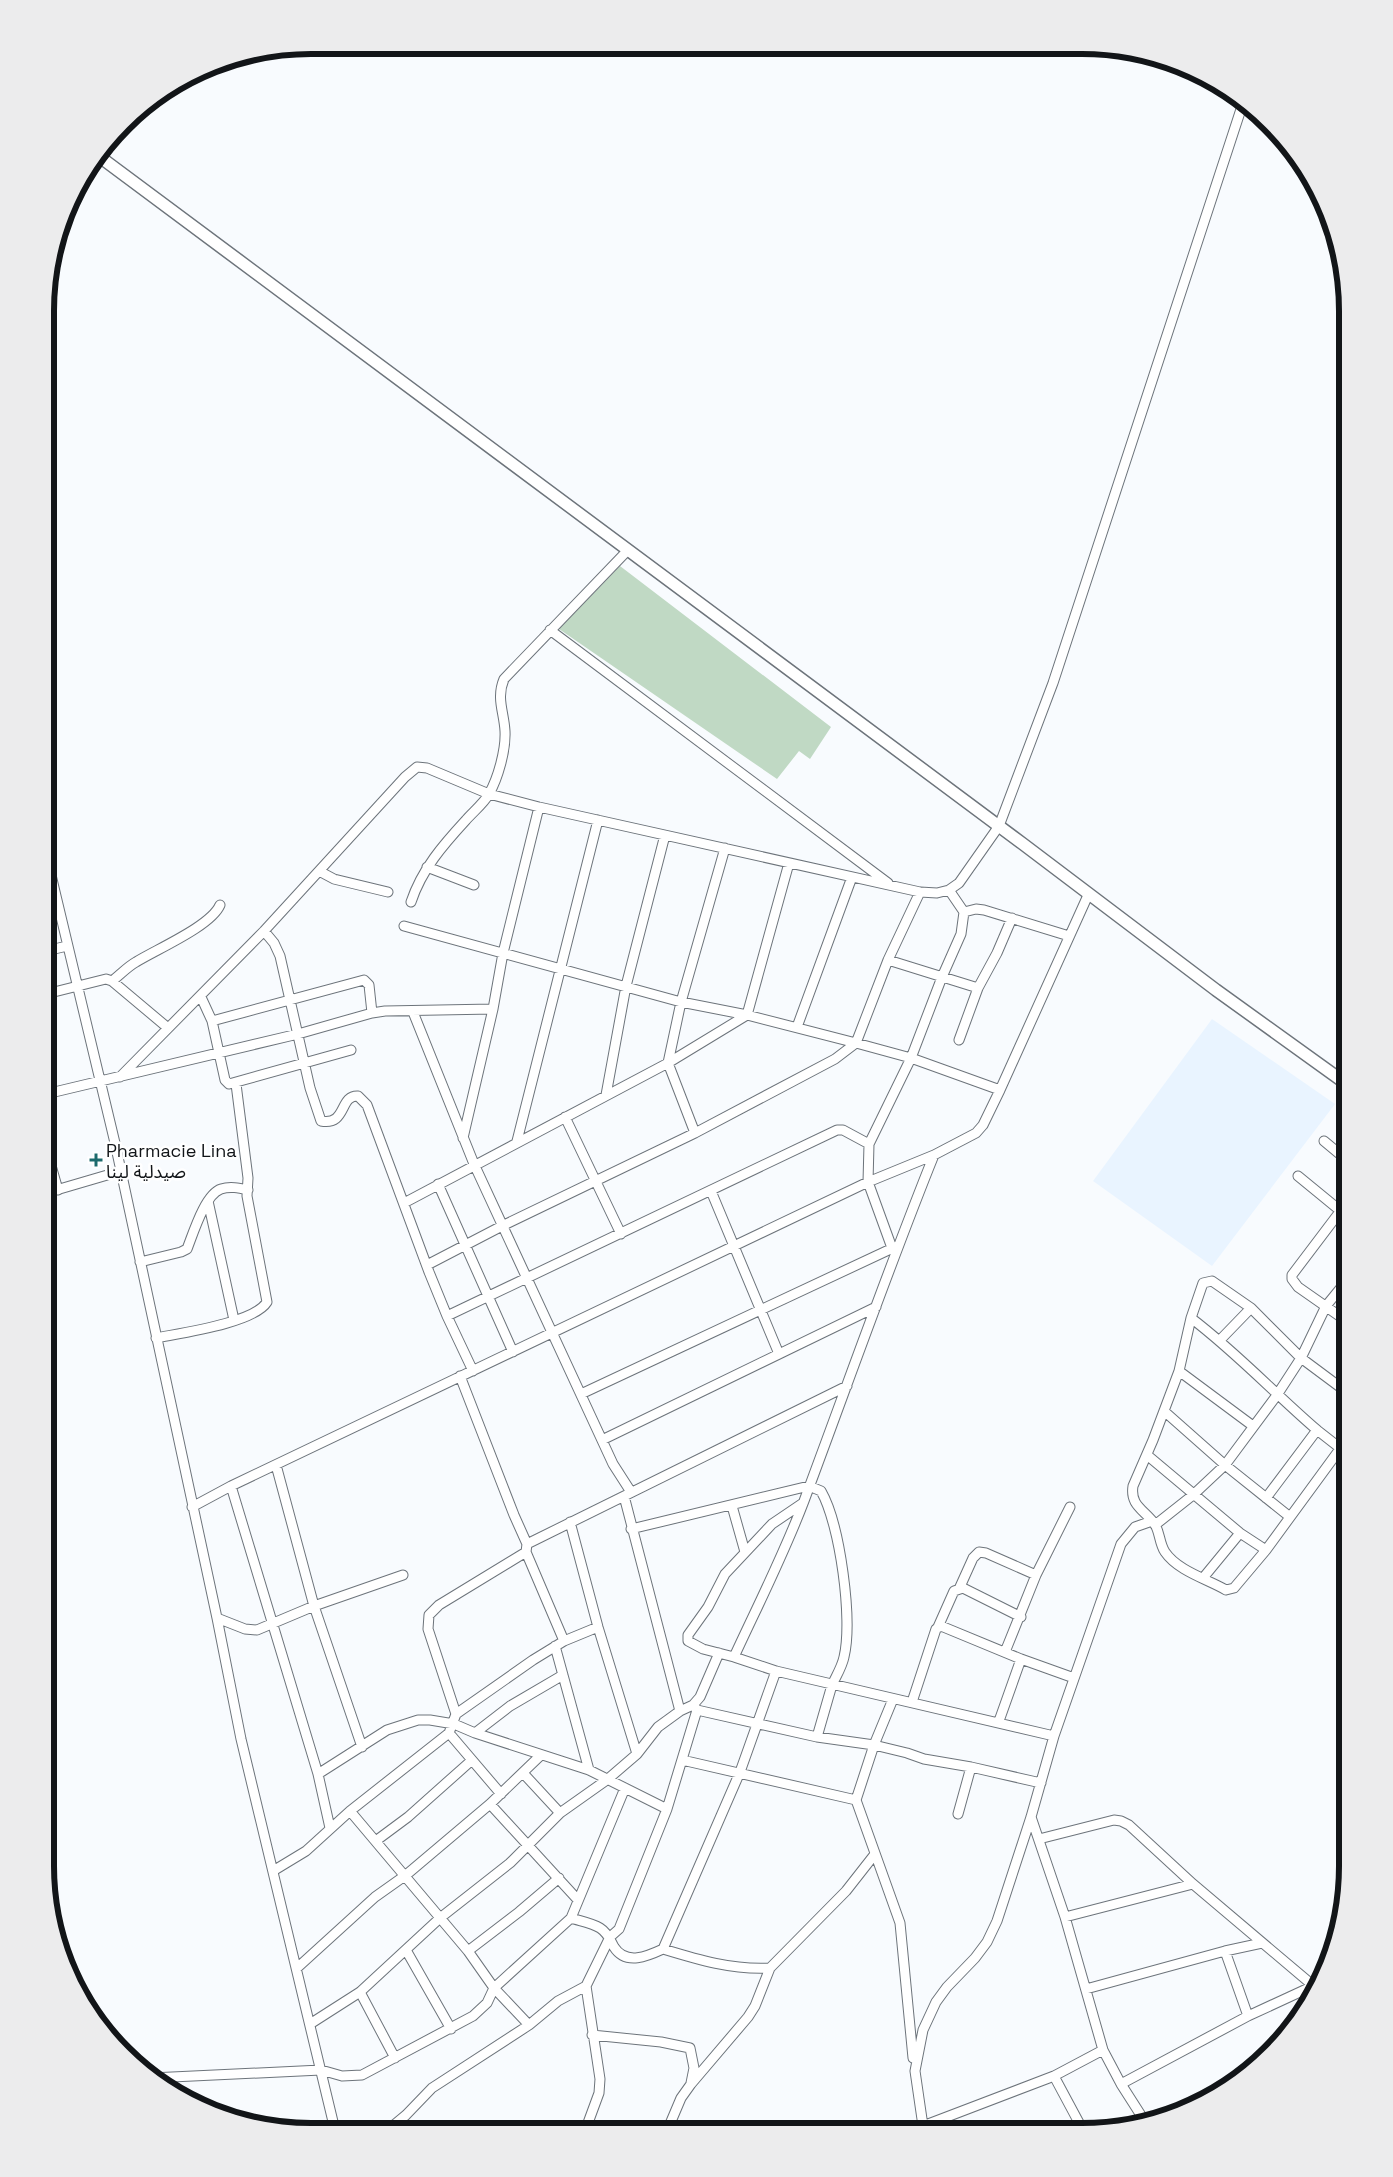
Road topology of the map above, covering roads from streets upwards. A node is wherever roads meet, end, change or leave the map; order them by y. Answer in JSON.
{"nodes":[{"id":1,"x":1241,"y":109,"type":"edge"},
{"id":2,"x":103,"y":159,"type":"edge"},
{"id":3,"x":628,"y":550,"type":"junction"},
{"id":4,"x":550,"y":630,"type":"junction"},
{"id":5,"x":489,"y":794,"type":"junction"},
{"id":6,"x":539,"y":807,"type":"junction"},
{"id":7,"x":598,"y":820,"type":"junction"},
{"id":8,"x":999,"y":826,"type":"junction"},
{"id":9,"x":665,"y":835,"type":"junction"},
{"id":10,"x":725,"y":848,"type":"junction"},
{"id":11,"x":789,"y":863,"type":"junction"},
{"id":12,"x":427,"y":868,"type":"junction"},
{"id":13,"x":319,"y":871,"type":"junction"},
{"id":14,"x":852,"y":877,"type":"junction"},
{"id":15,"x":474,"y":885,"type":"dead end"},
{"id":16,"x":890,"y":885,"type":"junction"},
{"id":17,"x":54,"y":889,"type":"edge"},
{"id":18,"x":949,"y":890,"type":"junction"},
{"id":19,"x":388,"y":892,"type":"dead end"},
{"id":20,"x":920,"y":892,"type":"junction"},
{"id":21,"x":1089,"y":893,"type":"junction"},
{"id":22,"x":411,"y":902,"type":"dead end"},
{"id":23,"x":220,"y":905,"type":"dead end"},
{"id":24,"x":964,"y":912,"type":"junction"},
{"id":25,"x":1012,"y":918,"type":"junction"},
{"id":26,"x":404,"y":926,"type":"dead end"},
{"id":27,"x":264,"y":932,"type":"junction"},
{"id":28,"x":1070,"y":936,"type":"junction"},
{"id":29,"x":67,"y":946,"type":"junction"},
{"id":30,"x":54,"y":949,"type":"edge"},
{"id":31,"x":503,"y":953,"type":"junction"},
{"id":32,"x":888,"y":960,"type":"junction"},
{"id":33,"x":560,"y":968,"type":"junction"},
{"id":34,"x":942,"y":978,"type":"junction"},
{"id":35,"x":112,"y":982,"type":"junction"},
{"id":36,"x":626,"y":986,"type":"junction"},
{"id":37,"x":77,"y":987,"type":"junction"},
{"id":38,"x":978,"y":988,"type":"junction"},
{"id":39,"x":54,"y":992,"type":"edge"},
{"id":40,"x":201,"y":997,"type":"junction"},
{"id":41,"x":290,"y":1000,"type":"junction"},
{"id":42,"x":681,"y":1002,"type":"junction"},
{"id":43,"x":493,"y":1009,"type":"junction"},
{"id":44,"x":413,"y":1012,"type":"junction"},
{"id":45,"x":372,"y":1013,"type":"junction"},
{"id":46,"x":747,"y":1015,"type":"junction"},
{"id":47,"x":212,"y":1022,"type":"junction"},
{"id":48,"x":797,"y":1027,"type":"junction"},
{"id":49,"x":168,"y":1028,"type":"junction"},
{"id":50,"x":298,"y":1034,"type":"junction"},
{"id":51,"x":959,"y":1040,"type":"dead end"},
{"id":52,"x":856,"y":1043,"type":"junction"},
{"id":53,"x":351,"y":1050,"type":"dead end"},
{"id":54,"x":220,"y":1052,"type":"junction"},
{"id":55,"x":911,"y":1058,"type":"junction"},
{"id":56,"x":668,"y":1063,"type":"junction"},
{"id":57,"x":304,"y":1064,"type":"junction"},
{"id":58,"x":120,"y":1077,"type":"junction"},
{"id":59,"x":1339,"y":1079,"type":"edge"},
{"id":60,"x":101,"y":1082,"type":"junction"},
{"id":61,"x":236,"y":1084,"type":"junction"},
{"id":62,"x":1000,"y":1090,"type":"junction"},
{"id":63,"x":54,"y":1092,"type":"edge"},
{"id":64,"x":606,"y":1095,"type":"junction"},
{"id":65,"x":565,"y":1117,"type":"junction"},
{"id":66,"x":695,"y":1133,"type":"junction"},
{"id":67,"x":463,"y":1138,"type":"junction"},
{"id":68,"x":517,"y":1141,"type":"junction"},
{"id":69,"x":1324,"y":1141,"type":"dead end"},
{"id":70,"x":869,"y":1144,"type":"junction"},
{"id":71,"x":1339,"y":1153,"type":"edge"},
{"id":72,"x":934,"y":1154,"type":"junction"},
{"id":73,"x":474,"y":1164,"type":"junction"},
{"id":74,"x":121,"y":1171,"type":"junction"},
{"id":75,"x":54,"y":1176,"type":"edge"},
{"id":76,"x":1298,"y":1176,"type":"dead end"},
{"id":77,"x":595,"y":1180,"type":"junction"},
{"id":78,"x":868,"y":1182,"type":"junction"},
{"id":79,"x":438,"y":1184,"type":"junction"},
{"id":80,"x":58,"y":1190,"type":"junction"},
{"id":81,"x":248,"y":1190,"type":"junction"},
{"id":82,"x":54,"y":1191,"type":"edge"},
{"id":83,"x":711,"y":1191,"type":"junction"},
{"id":84,"x":208,"y":1201,"type":"junction"},
{"id":85,"x":404,"y":1203,"type":"junction"},
{"id":86,"x":1339,"y":1211,"type":"edge"},
{"id":87,"x":1339,"y":1221,"type":"edge"},
{"id":88,"x":502,"y":1226,"type":"junction"},
{"id":89,"x":621,"y":1234,"type":"junction"},
{"id":90,"x":466,"y":1246,"type":"junction"},
{"id":91,"x":734,"y":1246,"type":"junction"},
{"id":92,"x":894,"y":1247,"type":"junction"},
{"id":93,"x":140,"y":1262,"type":"junction"},
{"id":94,"x":426,"y":1265,"type":"junction"},
{"id":95,"x":527,"y":1278,"type":"junction"},
{"id":96,"x":1339,"y":1291,"type":"edge"},
{"id":97,"x":488,"y":1297,"type":"junction"},
{"id":98,"x":1326,"y":1306,"type":"junction"},
{"id":99,"x":876,"y":1307,"type":"junction"},
{"id":100,"x":1251,"y":1308,"type":"junction"},
{"id":101,"x":760,"y":1309,"type":"junction"},
{"id":102,"x":1339,"y":1315,"type":"edge"},
{"id":103,"x":447,"y":1316,"type":"junction"},
{"id":104,"x":1191,"y":1318,"type":"junction"},
{"id":105,"x":234,"y":1320,"type":"junction"},
{"id":106,"x":551,"y":1332,"type":"junction"},
{"id":107,"x":156,"y":1338,"type":"junction"},
{"id":108,"x":1220,"y":1340,"type":"junction"},
{"id":109,"x":512,"y":1352,"type":"junction"},
{"id":110,"x":779,"y":1354,"type":"junction"},
{"id":111,"x":1301,"y":1358,"type":"junction"},
{"id":112,"x":473,"y":1371,"type":"junction"},
{"id":113,"x":1178,"y":1371,"type":"junction"},
{"id":114,"x":460,"y":1376,"type":"junction"},
{"id":115,"x":1339,"y":1385,"type":"edge"},
{"id":116,"x":847,"y":1386,"type":"junction"},
{"id":117,"x":581,"y":1394,"type":"junction"},
{"id":118,"x":1277,"y":1396,"type":"junction"},
{"id":119,"x":1164,"y":1411,"type":"junction"},
{"id":120,"x":1253,"y":1426,"type":"junction"},
{"id":121,"x":1317,"y":1430,"type":"junction"},
{"id":122,"x":602,"y":1440,"type":"junction"},
{"id":123,"x":1339,"y":1447,"type":"edge"},
{"id":124,"x":1339,"y":1449,"type":"edge"},
{"id":125,"x":1147,"y":1455,"type":"junction"},
{"id":126,"x":276,"y":1465,"type":"junction"},
{"id":127,"x":1225,"y":1465,"type":"junction"},
{"id":128,"x":231,"y":1486,"type":"junction"},
{"id":129,"x":809,"y":1486,"type":"junction"},
{"id":130,"x":628,"y":1494,"type":"junction"},
{"id":131,"x":1193,"y":1495,"type":"junction"},
{"id":132,"x":1266,"y":1498,"type":"junction"},
{"id":133,"x":804,"y":1503,"type":"junction"},
{"id":134,"x":732,"y":1506,"type":"junction"},
{"id":135,"x":192,"y":1507,"type":"junction"},
{"id":136,"x":1070,"y":1507,"type":"dead end"},
{"id":137,"x":1290,"y":1517,"type":"junction"},
{"id":138,"x":570,"y":1522,"type":"junction"},
{"id":139,"x":1154,"y":1523,"type":"junction"},
{"id":140,"x":631,"y":1529,"type":"junction"},
{"id":141,"x":1240,"y":1533,"type":"junction"},
{"id":142,"x":527,"y":1548,"type":"junction"},
{"id":143,"x":1266,"y":1550,"type":"junction"},
{"id":144,"x":745,"y":1552,"type":"junction"},
{"id":145,"x":1036,"y":1575,"type":"junction"},
{"id":146,"x":403,"y":1576,"type":"dead end"},
{"id":147,"x":1203,"y":1578,"type":"junction"},
{"id":148,"x":959,"y":1589,"type":"junction"},
{"id":149,"x":314,"y":1606,"type":"junction"},
{"id":150,"x":1021,"y":1617,"type":"junction"},
{"id":151,"x":217,"y":1618,"type":"junction"},
{"id":152,"x":274,"y":1623,"type":"junction"},
{"id":153,"x":938,"y":1627,"type":"junction"},
{"id":154,"x":598,"y":1628,"type":"junction"},
{"id":155,"x":564,"y":1641,"type":"junction"},
{"id":156,"x":555,"y":1646,"type":"junction"},
{"id":157,"x":1005,"y":1652,"type":"junction"},
{"id":158,"x":719,"y":1653,"type":"junction"},
{"id":159,"x":734,"y":1657,"type":"junction"},
{"id":160,"x":1021,"y":1659,"type":"junction"},
{"id":161,"x":776,"y":1671,"type":"junction"},
{"id":162,"x":563,"y":1675,"type":"junction"},
{"id":163,"x":1074,"y":1678,"type":"junction"},
{"id":164,"x":833,"y":1684,"type":"junction"},
{"id":165,"x":893,"y":1699,"type":"junction"},
{"id":166,"x":912,"y":1702,"type":"junction"},
{"id":167,"x":695,"y":1707,"type":"junction"},
{"id":168,"x":680,"y":1711,"type":"junction"},
{"id":169,"x":455,"y":1719,"type":"junction"},
{"id":170,"x":999,"y":1721,"type":"junction"},
{"id":171,"x":756,"y":1723,"type":"junction"},
{"id":172,"x":449,"y":1733,"type":"junction"},
{"id":173,"x":475,"y":1733,"type":"junction"},
{"id":174,"x":1054,"y":1736,"type":"junction"},
{"id":175,"x":817,"y":1737,"type":"junction"},
{"id":176,"x":874,"y":1745,"type":"junction"},
{"id":177,"x":362,"y":1747,"type":"junction"},
{"id":178,"x":637,"y":1754,"type":"junction"},
{"id":179,"x":541,"y":1755,"type":"junction"},
{"id":180,"x":472,"y":1760,"type":"junction"},
{"id":181,"x":682,"y":1760,"type":"junction"},
{"id":182,"x":972,"y":1766,"type":"junction"},
{"id":183,"x":589,"y":1770,"type":"junction"},
{"id":184,"x":523,"y":1772,"type":"junction"},
{"id":185,"x":740,"y":1772,"type":"junction"},
{"id":186,"x":318,"y":1774,"type":"junction"},
{"id":187,"x":608,"y":1778,"type":"junction"},
{"id":188,"x":1041,"y":1783,"type":"junction"},
{"id":189,"x":625,"y":1788,"type":"junction"},
{"id":190,"x":501,"y":1794,"type":"junction"},
{"id":191,"x":856,"y":1800,"type":"junction"},
{"id":192,"x":490,"y":1804,"type":"junction"},
{"id":193,"x":667,"y":1809,"type":"junction"},
{"id":194,"x":350,"y":1811,"type":"junction"},
{"id":195,"x":560,"y":1813,"type":"junction"},
{"id":196,"x":958,"y":1814,"type":"dead end"},
{"id":197,"x":1031,"y":1817,"type":"junction"},
{"id":198,"x":330,"y":1828,"type":"junction"},
{"id":199,"x":1039,"y":1839,"type":"junction"},
{"id":200,"x":377,"y":1840,"type":"junction"},
{"id":201,"x":529,"y":1844,"type":"junction"},
{"id":202,"x":874,"y":1854,"type":"junction"},
{"id":203,"x":273,"y":1871,"type":"junction"},
{"id":204,"x":406,"y":1875,"type":"junction"},
{"id":205,"x":559,"y":1878,"type":"junction"},
{"id":206,"x":1193,"y":1884,"type":"junction"},
{"id":207,"x":578,"y":1900,"type":"junction"},
{"id":208,"x":1065,"y":1917,"type":"junction"},
{"id":209,"x":440,"y":1918,"type":"junction"},
{"id":210,"x":571,"y":1918,"type":"junction"},
{"id":211,"x":610,"y":1937,"type":"junction"},
{"id":212,"x":1262,"y":1943,"type":"junction"},
{"id":213,"x":663,"y":1949,"type":"junction"},
{"id":214,"x":406,"y":1950,"type":"junction"},
{"id":215,"x":468,"y":1951,"type":"junction"},
{"id":216,"x":1225,"y":1951,"type":"junction"},
{"id":217,"x":297,"y":1968,"type":"junction"},
{"id":218,"x":770,"y":1968,"type":"junction"},
{"id":219,"x":1311,"y":1984,"type":"edge"},
{"id":220,"x":586,"y":1986,"type":"junction"},
{"id":221,"x":494,"y":1988,"type":"junction"},
{"id":222,"x":1086,"y":1989,"type":"junction"},
{"id":223,"x":1308,"y":1990,"type":"edge"},
{"id":224,"x":360,"y":1992,"type":"junction"},
{"id":225,"x":1248,"y":2016,"type":"junction"},
{"id":226,"x":310,"y":2024,"type":"junction"},
{"id":227,"x":529,"y":2025,"type":"junction"},
{"id":228,"x":451,"y":2029,"type":"junction"},
{"id":229,"x":592,"y":2035,"type":"junction"},
{"id":230,"x":1103,"y":2050,"type":"junction"},
{"id":231,"x":395,"y":2058,"type":"junction"},
{"id":232,"x":321,"y":2070,"type":"junction"},
{"id":233,"x":914,"y":2071,"type":"junction"},
{"id":234,"x":1054,"y":2076,"type":"junction"},
{"id":235,"x":164,"y":2077,"type":"edge"},
{"id":236,"x":691,"y":2084,"type":"junction"},
{"id":237,"x":1121,"y":2084,"type":"junction"},
{"id":238,"x":1141,"y":2116,"type":"edge"},
{"id":239,"x":333,"y":2123,"type":"edge"},
{"id":240,"x":396,"y":2123,"type":"edge"},
{"id":241,"x":588,"y":2123,"type":"edge"},
{"id":242,"x":671,"y":2123,"type":"edge"},
{"id":243,"x":921,"y":2123,"type":"edge"},
{"id":244,"x":937,"y":2123,"type":"edge"},
{"id":245,"x":1077,"y":2123,"type":"edge"}],
"edges":[{"from":1,"to":8,"type":"street"},
{"from":2,"to":3,"type":"street"},
{"from":3,"to":4,"type":"street"},
{"from":3,"to":8,"type":"street"},
{"from":4,"to":5,"type":"street"},
{"from":4,"to":16,"type":"street"},
{"from":5,"to":6,"type":"street"},
{"from":5,"to":12,"type":"street"},
{"from":5,"to":13,"type":"street"},
{"from":6,"to":7,"type":"street"},
{"from":6,"to":31,"type":"street"},
{"from":7,"to":9,"type":"street"},
{"from":7,"to":33,"type":"street"},
{"from":8,"to":18,"type":"street"},
{"from":8,"to":21,"type":"street"},
{"from":9,"to":10,"type":"street"},
{"from":9,"to":36,"type":"street"},
{"from":10,"to":11,"type":"street"},
{"from":10,"to":42,"type":"street"},
{"from":11,"to":14,"type":"street"},
{"from":11,"to":46,"type":"street"},
{"from":12,"to":15,"type":"street"},
{"from":12,"to":22,"type":"street"},
{"from":13,"to":19,"type":"street"},
{"from":13,"to":27,"type":"street"},
{"from":14,"to":16,"type":"street"},
{"from":14,"to":48,"type":"street"},
{"from":16,"to":20,"type":"street"},
{"from":17,"to":29,"type":"street"},
{"from":18,"to":20,"type":"street"},
{"from":18,"to":24,"type":"street"},
{"from":20,"to":32,"type":"street"},
{"from":21,"to":28,"type":"street"},
{"from":21,"to":59,"type":"street"},
{"from":23,"to":35,"type":"street"},
{"from":24,"to":25,"type":"street"},
{"from":24,"to":34,"type":"street"},
{"from":25,"to":28,"type":"street"},
{"from":25,"to":38,"type":"street"},
{"from":26,"to":31,"type":"street"},
{"from":27,"to":40,"type":"street"},
{"from":27,"to":41,"type":"street"},
{"from":28,"to":62,"type":"street"},
{"from":29,"to":30,"type":"street"},
{"from":29,"to":37,"type":"street"},
{"from":31,"to":33,"type":"street"},
{"from":31,"to":43,"type":"street"},
{"from":32,"to":34,"type":"street"},
{"from":32,"to":52,"type":"street"},
{"from":33,"to":36,"type":"street"},
{"from":33,"to":68,"type":"street"},
{"from":34,"to":38,"type":"street"},
{"from":34,"to":55,"type":"street"},
{"from":35,"to":37,"type":"street"},
{"from":35,"to":49,"type":"street"},
{"from":36,"to":42,"type":"street"},
{"from":36,"to":64,"type":"street"},
{"from":37,"to":39,"type":"street"},
{"from":37,"to":60,"type":"street"},
{"from":38,"to":51,"type":"street"},
{"from":40,"to":47,"type":"street"},
{"from":40,"to":49,"type":"street"},
{"from":41,"to":45,"type":"street"},
{"from":41,"to":47,"type":"street"},
{"from":41,"to":50,"type":"street"},
{"from":42,"to":46,"type":"street"},
{"from":42,"to":56,"type":"street"},
{"from":43,"to":44,"type":"street"},
{"from":43,"to":67,"type":"street"},
{"from":44,"to":45,"type":"street"},
{"from":44,"to":67,"type":"street"},
{"from":45,"to":50,"type":"street"},
{"from":46,"to":48,"type":"street"},
{"from":46,"to":56,"type":"street"},
{"from":47,"to":54,"type":"street"},
{"from":48,"to":52,"type":"street"},
{"from":49,"to":58,"type":"street"},
{"from":50,"to":54,"type":"street"},
{"from":50,"to":57,"type":"street"},
{"from":52,"to":55,"type":"street"},
{"from":52,"to":66,"type":"street"},
{"from":53,"to":57,"type":"street"},
{"from":54,"to":58,"type":"street"},
{"from":54,"to":61,"type":"street"},
{"from":55,"to":62,"type":"street"},
{"from":55,"to":70,"type":"street"},
{"from":56,"to":64,"type":"street"},
{"from":56,"to":66,"type":"street"},
{"from":57,"to":61,"type":"street"},
{"from":57,"to":85,"type":"street"},
{"from":58,"to":60,"type":"street"},
{"from":60,"to":63,"type":"street"},
{"from":60,"to":74,"type":"street"},
{"from":61,"to":81,"type":"street"},
{"from":62,"to":72,"type":"street"},
{"from":64,"to":65,"type":"street"},
{"from":65,"to":68,"type":"street"},
{"from":65,"to":77,"type":"street"},
{"from":66,"to":77,"type":"street"},
{"from":67,"to":73,"type":"street"},
{"from":68,"to":73,"type":"street"},
{"from":69,"to":71,"type":"street"},
{"from":70,"to":78,"type":"street"},
{"from":70,"to":83,"type":"street"},
{"from":72,"to":78,"type":"street"},
{"from":72,"to":92,"type":"street"},
{"from":73,"to":79,"type":"street"},
{"from":73,"to":88,"type":"street"},
{"from":74,"to":80,"type":"street"},
{"from":74,"to":93,"type":"street"},
{"from":75,"to":80,"type":"street"},
{"from":76,"to":86,"type":"street"},
{"from":77,"to":88,"type":"street"},
{"from":77,"to":89,"type":"street"},
{"from":78,"to":91,"type":"street"},
{"from":78,"to":92,"type":"street"},
{"from":79,"to":85,"type":"street"},
{"from":79,"to":90,"type":"street"},
{"from":80,"to":82,"type":"street"},
{"from":81,"to":84,"type":"street"},
{"from":81,"to":105,"type":"street"},
{"from":83,"to":89,"type":"street"},
{"from":83,"to":91,"type":"street"},
{"from":84,"to":93,"type":"street"},
{"from":84,"to":105,"type":"street"},
{"from":85,"to":94,"type":"street"},
{"from":87,"to":98,"type":"street"},
{"from":88,"to":90,"type":"street"},
{"from":88,"to":95,"type":"street"},
{"from":89,"to":95,"type":"street"},
{"from":90,"to":94,"type":"street"},
{"from":90,"to":97,"type":"street"},
{"from":91,"to":101,"type":"street"},
{"from":91,"to":106,"type":"street"},
{"from":92,"to":99,"type":"street"},
{"from":92,"to":101,"type":"street"},
{"from":93,"to":107,"type":"street"},
{"from":94,"to":103,"type":"street"},
{"from":95,"to":97,"type":"street"},
{"from":95,"to":106,"type":"street"},
{"from":96,"to":98,"type":"street"},
{"from":97,"to":103,"type":"street"},
{"from":97,"to":109,"type":"street"},
{"from":98,"to":102,"type":"street"},
{"from":98,"to":111,"type":"street"},
{"from":99,"to":110,"type":"street"},
{"from":99,"to":116,"type":"street"},
{"from":100,"to":104,"type":"street"},
{"from":100,"to":108,"type":"street"},
{"from":100,"to":111,"type":"street"},
{"from":101,"to":110,"type":"street"},
{"from":101,"to":117,"type":"street"},
{"from":103,"to":112,"type":"street"},
{"from":104,"to":108,"type":"street"},
{"from":104,"to":113,"type":"street"},
{"from":105,"to":107,"type":"street"},
{"from":106,"to":109,"type":"street"},
{"from":106,"to":117,"type":"street"},
{"from":107,"to":135,"type":"street"},
{"from":108,"to":118,"type":"street"},
{"from":109,"to":112,"type":"street"},
{"from":110,"to":122,"type":"street"},
{"from":111,"to":115,"type":"street"},
{"from":111,"to":118,"type":"street"},
{"from":112,"to":114,"type":"street"},
{"from":113,"to":119,"type":"street"},
{"from":113,"to":120,"type":"street"},
{"from":114,"to":126,"type":"street"},
{"from":114,"to":142,"type":"street"},
{"from":116,"to":129,"type":"street"},
{"from":116,"to":130,"type":"street"},
{"from":117,"to":122,"type":"street"},
{"from":118,"to":120,"type":"street"},
{"from":118,"to":121,"type":"street"},
{"from":119,"to":125,"type":"street"},
{"from":119,"to":127,"type":"street"},
{"from":120,"to":127,"type":"street"},
{"from":121,"to":123,"type":"street"},
{"from":121,"to":132,"type":"street"},
{"from":122,"to":130,"type":"street"},
{"from":124,"to":137,"type":"street"},
{"from":125,"to":131,"type":"street"},
{"from":125,"to":139,"type":"street"},
{"from":126,"to":128,"type":"street"},
{"from":126,"to":149,"type":"street"},
{"from":127,"to":131,"type":"street"},
{"from":127,"to":132,"type":"street"},
{"from":128,"to":135,"type":"street"},
{"from":128,"to":152,"type":"street"},
{"from":129,"to":133,"type":"street"},
{"from":129,"to":134,"type":"street"},
{"from":129,"to":164,"type":"street"},
{"from":130,"to":138,"type":"street"},
{"from":130,"to":140,"type":"street"},
{"from":131,"to":139,"type":"street"},
{"from":131,"to":141,"type":"street"},
{"from":132,"to":137,"type":"street"},
{"from":133,"to":144,"type":"street"},
{"from":133,"to":159,"type":"street"},
{"from":134,"to":140,"type":"street"},
{"from":134,"to":144,"type":"street"},
{"from":135,"to":151,"type":"street"},
{"from":136,"to":145,"type":"street"},
{"from":137,"to":143,"type":"street"},
{"from":138,"to":142,"type":"street"},
{"from":138,"to":154,"type":"street"},
{"from":139,"to":147,"type":"street"},
{"from":139,"to":163,"type":"street"},
{"from":140,"to":168,"type":"street"},
{"from":141,"to":143,"type":"street"},
{"from":141,"to":147,"type":"street"},
{"from":142,"to":155,"type":"street"},
{"from":142,"to":169,"type":"street"},
{"from":143,"to":147,"type":"street"},
{"from":144,"to":158,"type":"street"},
{"from":145,"to":148,"type":"street"},
{"from":145,"to":150,"type":"street"},
{"from":146,"to":149,"type":"street"},
{"from":148,"to":150,"type":"street"},
{"from":148,"to":153,"type":"street"},
{"from":149,"to":152,"type":"street"},
{"from":149,"to":177,"type":"street"},
{"from":150,"to":157,"type":"street"},
{"from":151,"to":152,"type":"street"},
{"from":151,"to":203,"type":"street"},
{"from":152,"to":186,"type":"street"},
{"from":153,"to":157,"type":"street"},
{"from":153,"to":166,"type":"street"},
{"from":154,"to":155,"type":"street"},
{"from":154,"to":178,"type":"street"},
{"from":155,"to":156,"type":"street"},
{"from":156,"to":162,"type":"street"},
{"from":156,"to":169,"type":"street"},
{"from":157,"to":160,"type":"street"},
{"from":158,"to":159,"type":"street"},
{"from":158,"to":167,"type":"street"},
{"from":159,"to":161,"type":"street"},
{"from":160,"to":163,"type":"street"},
{"from":160,"to":170,"type":"street"},
{"from":161,"to":164,"type":"street"},
{"from":161,"to":171,"type":"street"},
{"from":162,"to":173,"type":"street"},
{"from":162,"to":183,"type":"street"},
{"from":163,"to":174,"type":"street"},
{"from":164,"to":165,"type":"street"},
{"from":164,"to":175,"type":"street"},
{"from":165,"to":166,"type":"street"},
{"from":165,"to":176,"type":"street"},
{"from":166,"to":170,"type":"street"},
{"from":167,"to":168,"type":"street"},
{"from":167,"to":171,"type":"street"},
{"from":167,"to":181,"type":"street"},
{"from":168,"to":178,"type":"street"},
{"from":169,"to":172,"type":"street"},
{"from":169,"to":173,"type":"street"},
{"from":169,"to":177,"type":"street"},
{"from":170,"to":174,"type":"street"},
{"from":171,"to":175,"type":"street"},
{"from":171,"to":185,"type":"street"},
{"from":172,"to":180,"type":"street"},
{"from":172,"to":194,"type":"street"},
{"from":173,"to":179,"type":"street"},
{"from":174,"to":188,"type":"street"},
{"from":175,"to":176,"type":"street"},
{"from":176,"to":182,"type":"street"},
{"from":176,"to":191,"type":"street"},
{"from":177,"to":186,"type":"street"},
{"from":178,"to":187,"type":"street"},
{"from":179,"to":183,"type":"street"},
{"from":179,"to":184,"type":"street"},
{"from":180,"to":190,"type":"street"},
{"from":180,"to":200,"type":"street"},
{"from":181,"to":185,"type":"street"},
{"from":181,"to":193,"type":"street"},
{"from":182,"to":188,"type":"street"},
{"from":182,"to":196,"type":"street"},
{"from":183,"to":187,"type":"street"},
{"from":184,"to":190,"type":"street"},
{"from":184,"to":195,"type":"street"},
{"from":185,"to":191,"type":"street"},
{"from":185,"to":213,"type":"street"},
{"from":186,"to":198,"type":"street"},
{"from":187,"to":189,"type":"street"},
{"from":187,"to":195,"type":"street"},
{"from":188,"to":197,"type":"street"},
{"from":189,"to":193,"type":"street"},
{"from":189,"to":207,"type":"street"},
{"from":190,"to":192,"type":"street"},
{"from":191,"to":202,"type":"street"},
{"from":192,"to":201,"type":"street"},
{"from":192,"to":204,"type":"street"},
{"from":193,"to":211,"type":"street"},
{"from":194,"to":198,"type":"street"},
{"from":194,"to":200,"type":"street"},
{"from":195,"to":201,"type":"street"},
{"from":197,"to":199,"type":"street"},
{"from":197,"to":233,"type":"street"},
{"from":198,"to":203,"type":"street"},
{"from":199,"to":206,"type":"street"},
{"from":199,"to":208,"type":"street"},
{"from":200,"to":204,"type":"street"},
{"from":201,"to":205,"type":"street"},
{"from":201,"to":209,"type":"street"},
{"from":202,"to":218,"type":"street"},
{"from":202,"to":233,"type":"street"},
{"from":203,"to":217,"type":"street"},
{"from":204,"to":209,"type":"street"},
{"from":204,"to":217,"type":"street"},
{"from":205,"to":207,"type":"street"},
{"from":205,"to":215,"type":"street"},
{"from":206,"to":208,"type":"street"},
{"from":206,"to":212,"type":"street"},
{"from":207,"to":210,"type":"street"},
{"from":208,"to":222,"type":"street"},
{"from":209,"to":214,"type":"street"},
{"from":209,"to":215,"type":"street"},
{"from":210,"to":211,"type":"street"},
{"from":210,"to":221,"type":"street"},
{"from":211,"to":213,"type":"street"},
{"from":211,"to":220,"type":"street"},
{"from":212,"to":216,"type":"street"},
{"from":212,"to":219,"type":"street"},
{"from":213,"to":218,"type":"street"},
{"from":214,"to":224,"type":"street"},
{"from":214,"to":228,"type":"street"},
{"from":215,"to":221,"type":"street"},
{"from":216,"to":222,"type":"street"},
{"from":216,"to":225,"type":"street"},
{"from":217,"to":226,"type":"street"},
{"from":218,"to":236,"type":"street"},
{"from":220,"to":227,"type":"street"},
{"from":220,"to":229,"type":"street"},
{"from":221,"to":227,"type":"street"},
{"from":221,"to":228,"type":"street"},
{"from":222,"to":230,"type":"street"},
{"from":223,"to":225,"type":"street"},
{"from":224,"to":226,"type":"street"},
{"from":224,"to":231,"type":"street"},
{"from":225,"to":237,"type":"street"},
{"from":226,"to":232,"type":"street"},
{"from":227,"to":240,"type":"street"},
{"from":228,"to":231,"type":"street"},
{"from":229,"to":236,"type":"street"},
{"from":229,"to":241,"type":"street"},
{"from":230,"to":234,"type":"street"},
{"from":230,"to":237,"type":"street"},
{"from":231,"to":232,"type":"street"},
{"from":232,"to":235,"type":"street"},
{"from":232,"to":239,"type":"street"},
{"from":233,"to":243,"type":"street"},
{"from":234,"to":244,"type":"street"},
{"from":234,"to":245,"type":"street"},
{"from":236,"to":242,"type":"street"},
{"from":237,"to":238,"type":"street"}]}
